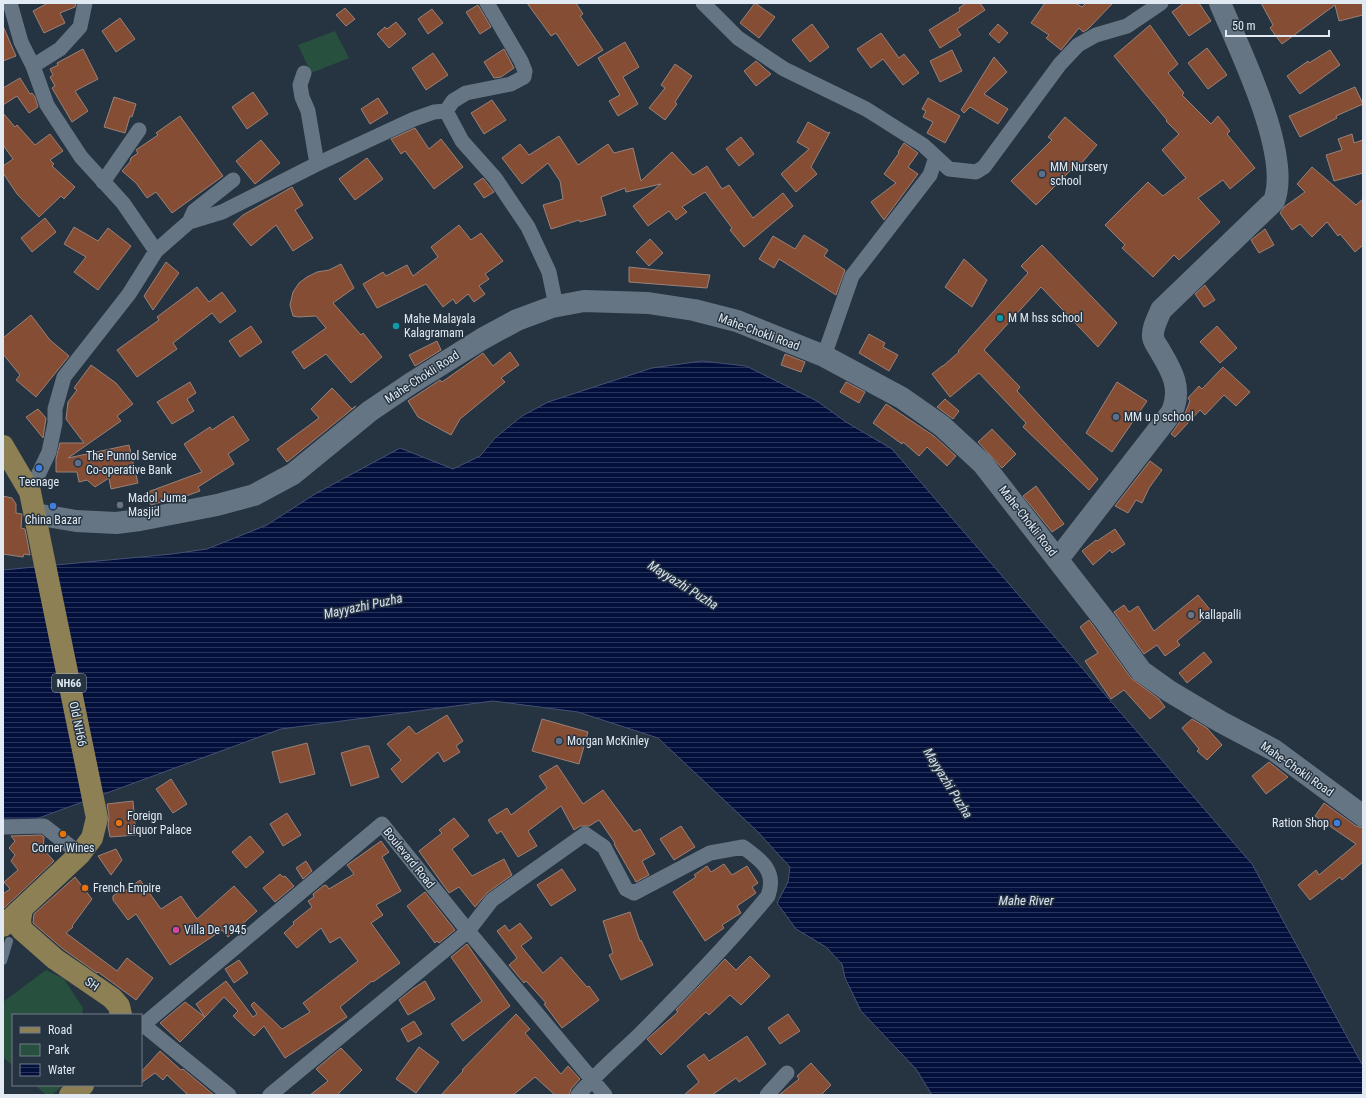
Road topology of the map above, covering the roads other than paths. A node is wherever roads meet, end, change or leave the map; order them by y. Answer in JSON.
{"nodes":[{"id":1,"x":10,"y":3,"type":"edge"},
{"id":2,"x":85,"y":3,"type":"edge"},
{"id":3,"x":487,"y":3,"type":"edge"},
{"id":4,"x":703,"y":3,"type":"edge"},
{"id":5,"x":1161,"y":3,"type":"edge"},
{"id":6,"x":1220,"y":3,"type":"edge"},
{"id":7,"x":33,"y":66,"type":"junction"},
{"id":8,"x":304,"y":73,"type":"dead end"},
{"id":9,"x":446,"y":111,"type":"junction"},
{"id":10,"x":139,"y":130,"type":"dead end"},
{"id":11,"x":936,"y":158,"type":"junction"},
{"id":12,"x":317,"y":164,"type":"junction"},
{"id":13,"x":233,"y":180,"type":"dead end"},
{"id":14,"x":103,"y":182,"type":"junction"},
{"id":15,"x":189,"y":222,"type":"junction"},
{"id":16,"x":156,"y":251,"type":"junction"},
{"id":17,"x":556,"y":306,"type":"junction"},
{"id":18,"x":824,"y":356,"type":"junction"},
{"id":19,"x":3,"y":446,"type":"edge"},
{"id":20,"x":30,"y":492,"type":"junction"},
{"id":21,"x":35,"y":514,"type":"junction"},
{"id":22,"x":1058,"y":560,"type":"junction"},
{"id":23,"x":1363,"y":816,"type":"edge"},
{"id":24,"x":3,"y":827,"type":"edge"},
{"id":25,"x":80,"y":854,"type":"junction"},
{"id":26,"x":22,"y":909,"type":"junction"},
{"id":27,"x":468,"y":931,"type":"junction"},
{"id":28,"x":5,"y":942,"type":"edge"},
{"id":29,"x":55,"y":959,"type":"junction"},
{"id":30,"x":121,"y":1014,"type":"edge"},
{"id":31,"x":142,"y":1024,"type":"edge"},
{"id":32,"x":787,"y":1073,"type":"dead end"},
{"id":33,"x":591,"y":1079,"type":"junction"},
{"id":34,"x":82,"y":1086,"type":"edge"},
{"id":35,"x":70,"y":1095,"type":"edge"},
{"id":36,"x":229,"y":1095,"type":"edge"},
{"id":37,"x":270,"y":1095,"type":"edge"},
{"id":38,"x":578,"y":1095,"type":"edge"},
{"id":39,"x":605,"y":1095,"type":"edge"},
{"id":40,"x":767,"y":1095,"type":"edge"}],
"edges":[{"from":1,"to":7,"type":"street"},
{"from":2,"to":7,"type":"street"},
{"from":3,"to":9,"type":"street"},
{"from":4,"to":11,"type":"street"},
{"from":5,"to":11,"type":"street"},
{"from":6,"to":22,"type":"street"},
{"from":7,"to":14,"type":"street"},
{"from":8,"to":12,"type":"street"},
{"from":9,"to":12,"type":"street"},
{"from":9,"to":17,"type":"street"},
{"from":10,"to":14,"type":"street"},
{"from":11,"to":18,"type":"street"},
{"from":12,"to":15,"type":"street"},
{"from":13,"to":15,"type":"street"},
{"from":14,"to":16,"type":"street"},
{"from":15,"to":16,"type":"street"},
{"from":16,"to":20,"type":"street"},
{"from":17,"to":18,"type":"street","name":"Mahe-Chokli Road"},
{"from":17,"to":21,"type":"street","name":"Mahe-Chokli Road"},
{"from":18,"to":22,"type":"street","name":"Mahe-Chokli Road"},
{"from":19,"to":20,"type":"main road","name":"Old NH66","number":"NH66"},
{"from":20,"to":21,"type":"main road","name":"Old NH66","number":"NH66"},
{"from":21,"to":25,"type":"main road","name":"Old NH66","number":"NH66"},
{"from":22,"to":23,"type":"street","name":"Mahe-Chokli Road"},
{"from":24,"to":25,"type":"street"},
{"from":25,"to":26,"type":"main road","name":"Old NH66"},
{"from":26,"to":28,"type":"main road","name":"Old NH66"},
{"from":26,"to":29,"type":"main road","name":"SH"},
{"from":27,"to":31,"type":"street","name":"Boulevard Road"},
{"from":27,"to":33,"type":"street","name":"Boulevard Road"},
{"from":27,"to":33,"type":"street"},
{"from":27,"to":37,"type":"street"},
{"from":28,"to":29,"type":"main road","name":"SH"},
{"from":29,"to":30,"type":"main road","name":"SH"},
{"from":31,"to":36,"type":"street"},
{"from":32,"to":40,"type":"street"},
{"from":33,"to":38,"type":"street"},
{"from":33,"to":39,"type":"street","name":"Boulevard Road"},
{"from":34,"to":35,"type":"main road"}]}
